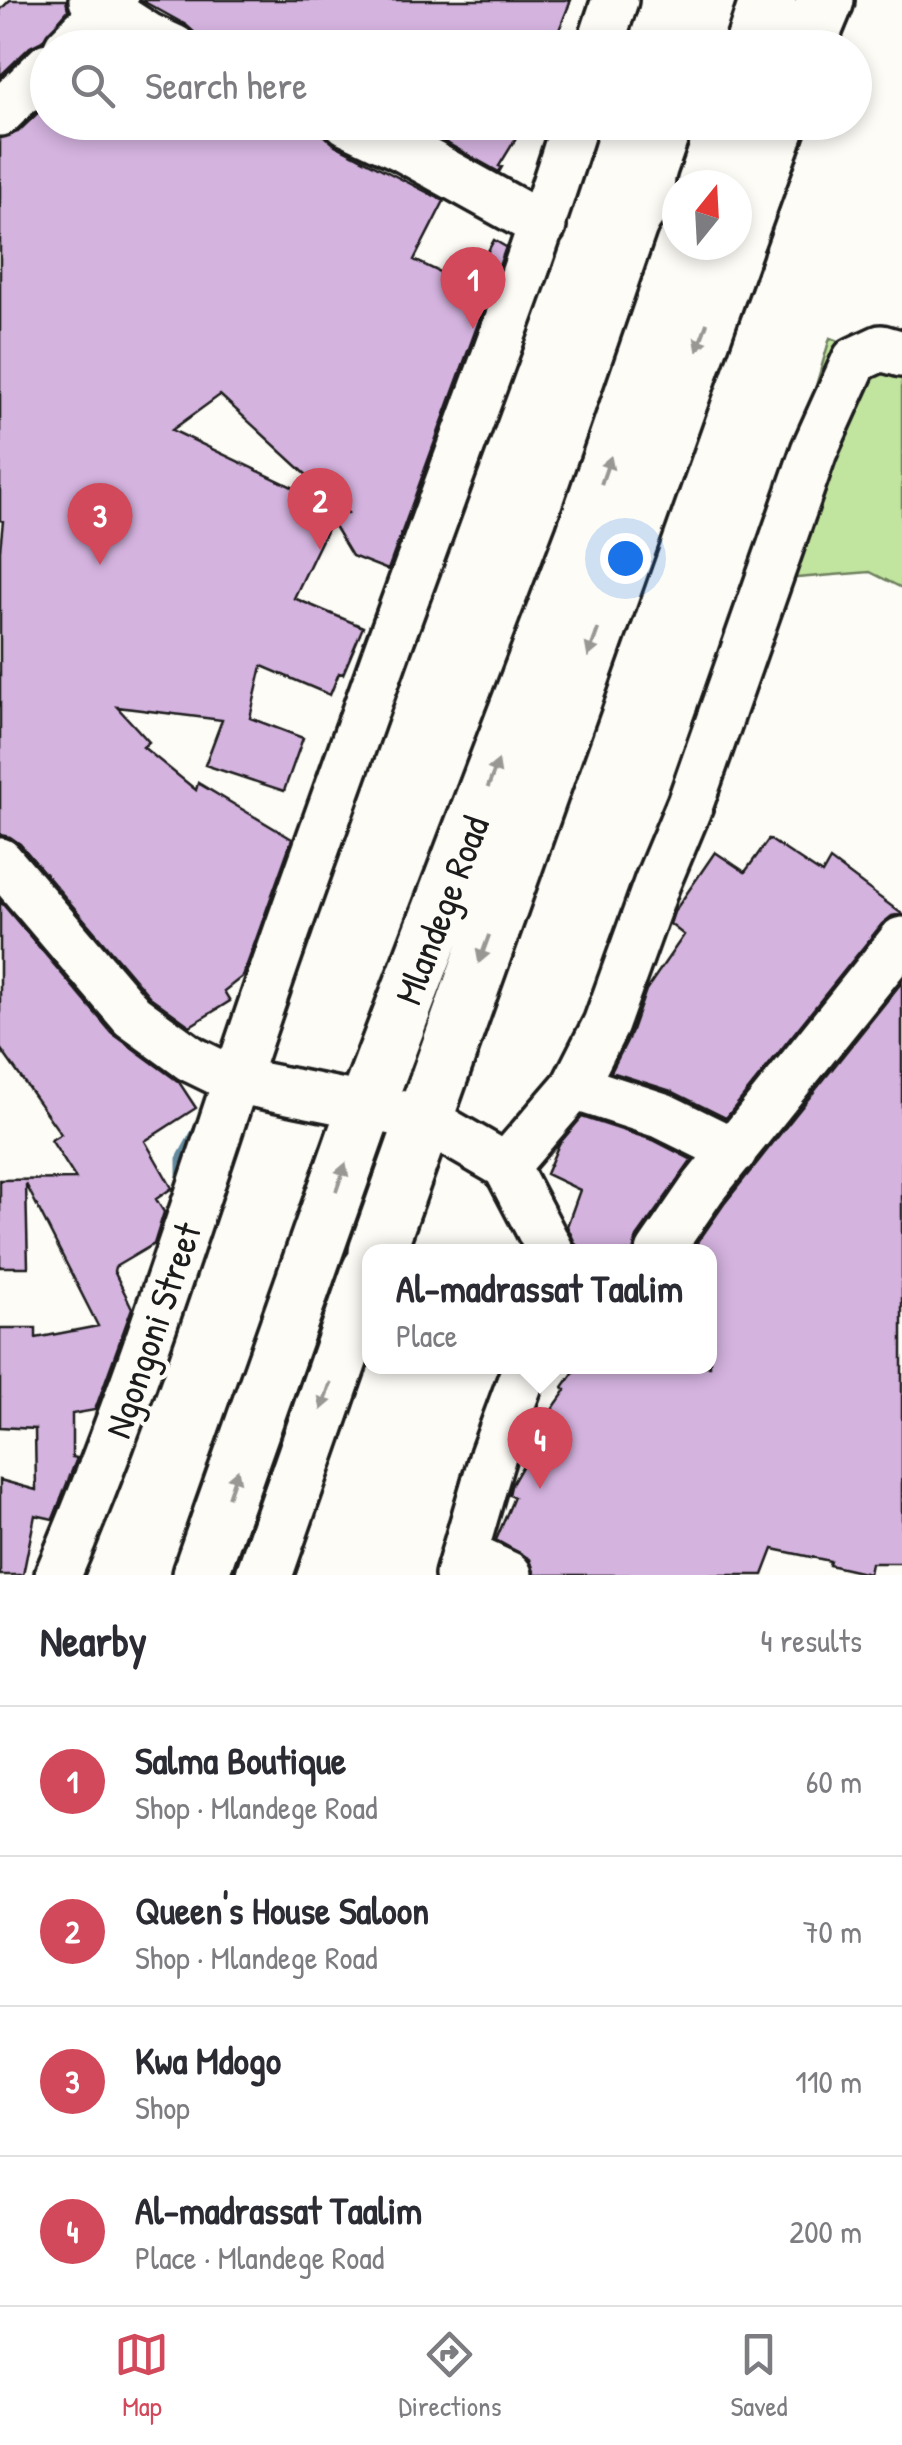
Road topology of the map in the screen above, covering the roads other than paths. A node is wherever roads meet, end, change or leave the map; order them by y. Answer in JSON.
{"nodes":[{"id":1,"x":615,"y":0,"type":"edge"},
{"id":2,"x":768,"y":0,"type":"edge"},
{"id":3,"x":826,"y":0,"type":"edge"},
{"id":4,"x":104,"y":4,"type":"edge"},
{"id":5,"x":82,"y":30,"type":"edge"},
{"id":6,"x":145,"y":30,"type":"edge"},
{"id":7,"x":605,"y":30,"type":"edge"},
{"id":8,"x":758,"y":30,"type":"edge"},
{"id":9,"x":814,"y":30,"type":"edge"},
{"id":10,"x":30,"y":83,"type":"edge"},
{"id":11,"x":0,"y":112,"type":"edge"},
{"id":12,"x":385,"y":140,"type":"edge"},
{"id":13,"x":569,"y":140,"type":"edge"},
{"id":14,"x":720,"y":140,"type":"edge"},
{"id":15,"x":773,"y":140,"type":"edge"},
{"id":16,"x":710,"y":170,"type":"edge"},
{"id":17,"x":752,"y":197,"type":"edge"},
{"id":18,"x":543,"y":226,"type":"junction"},
{"id":19,"x":680,"y":260,"type":"edge"},
{"id":20,"x":728,"y":260,"type":"edge"},
{"id":21,"x":902,"y":354,"type":"edge"},
{"id":22,"x":605,"y":542,"type":"junction"},
{"id":23,"x":0,"y":862,"type":"edge"},
{"id":24,"x":902,"y":940,"type":"edge"},
{"id":25,"x":234,"y":1080,"type":"junction"},
{"id":26,"x":574,"y":1087,"type":"junction"},
{"id":27,"x":366,"y":1106,"type":"junction"},
{"id":28,"x":424,"y":1118,"type":"junction"},
{"id":29,"x":734,"y":1150,"type":"junction"},
{"id":30,"x":506,"y":1166,"type":"junction"},
{"id":31,"x":380,"y":1244,"type":"edge"},
{"id":32,"x":546,"y":1244,"type":"edge"},
{"id":33,"x":665,"y":1244,"type":"edge"},
{"id":34,"x":362,"y":1294,"type":"edge"},
{"id":35,"x":523,"y":1374,"type":"edge"},
{"id":36,"x":207,"y":1557,"type":"edge"},
{"id":37,"x":461,"y":1564,"type":"edge"},
{"id":38,"x":267,"y":1566,"type":"edge"},
{"id":39,"x":58,"y":1575,"type":"edge"},
{"id":40,"x":510,"y":1575,"type":"edge"}],
"edges":[{"from":1,"to":7,"type":"street"},
{"from":2,"to":8,"type":"main road"},
{"from":3,"to":9,"type":"main road"},
{"from":4,"to":5,"type":"street"},
{"from":4,"to":6,"type":"street"},
{"from":10,"to":11,"type":"street"},
{"from":12,"to":18,"type":"street"},
{"from":13,"to":18,"type":"street","name":"Ngongoni Street"},
{"from":14,"to":16,"type":"main road"},
{"from":15,"to":17,"type":"main road","name":"Mlandege Road"},
{"from":18,"to":25,"type":"street","name":"Ngongoni Street"},
{"from":22,"to":19,"type":"main road","name":"Mlandege Road","one_way":true},
{"from":20,"to":22,"type":"main road","name":"Mlandege Road","one_way":true},
{"from":21,"to":26,"type":"street"},
{"from":27,"to":22,"type":"main road","name":"Mlandege Road","one_way":true},
{"from":22,"to":28,"type":"main road","name":"Mlandege Road","one_way":true},
{"from":23,"to":25,"type":"street"},
{"from":24,"to":29,"type":"street"},
{"from":25,"to":27,"type":"street"},
{"from":25,"to":39,"type":"street","name":"Ngongoni Street"},
{"from":26,"to":29,"type":"street"},
{"from":26,"to":30,"type":"street"},
{"from":27,"to":28,"type":"street"},
{"from":36,"to":27,"type":"main road","name":"Mlandege Road","one_way":true},
{"from":28,"to":30,"type":"street"},
{"from":28,"to":31,"type":"main road","name":"Mlandege Road"},
{"from":29,"to":33,"type":"street"},
{"from":30,"to":32,"type":"street"},
{"from":34,"to":38,"type":"main road","one_way":true},
{"from":35,"to":37,"type":"street"},
{"from":36,"to":38,"type":"main road"},
{"from":37,"to":40,"type":"street"}]}
